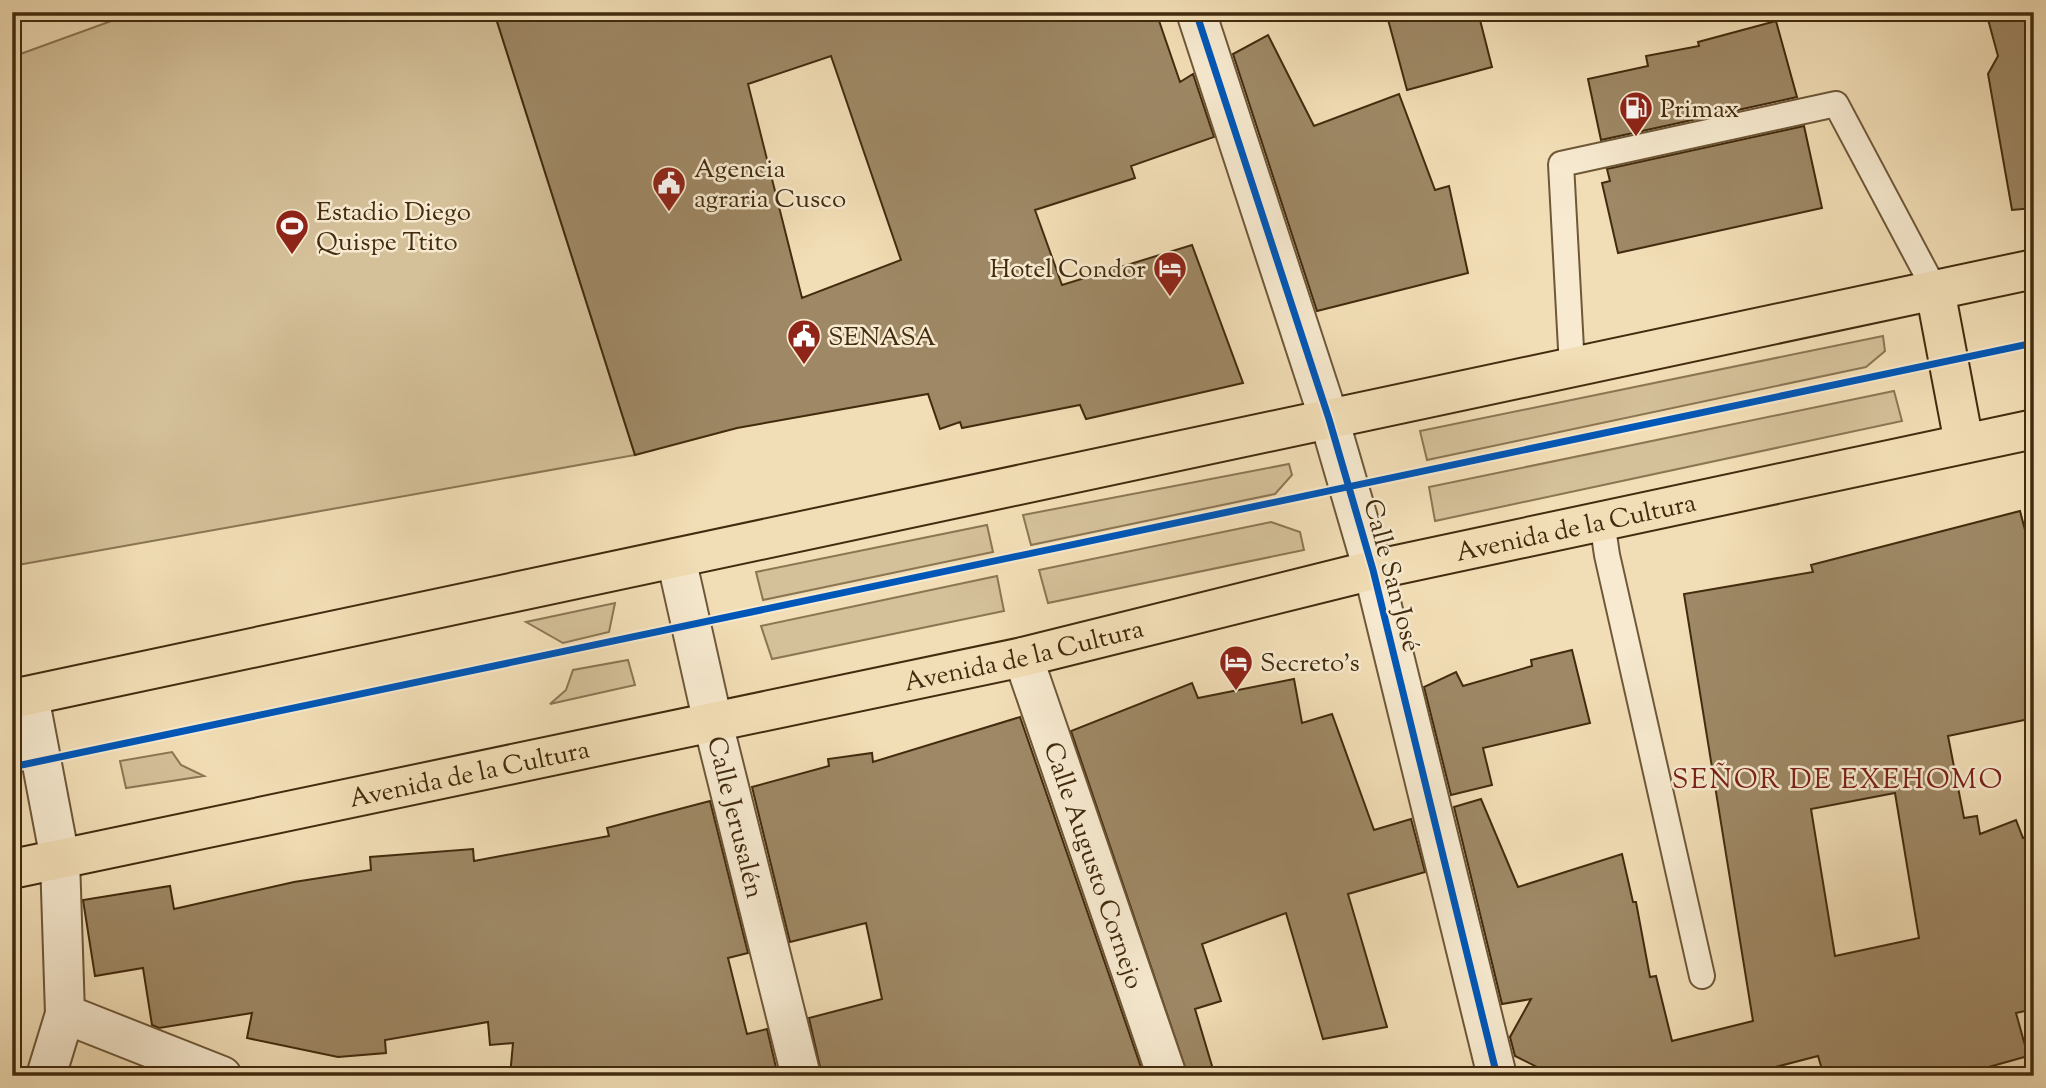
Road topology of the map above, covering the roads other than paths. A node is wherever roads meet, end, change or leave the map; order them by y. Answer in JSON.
{"nodes":[{"id":1,"x":1196,"y":12,"type":"edge"},
{"id":2,"x":2034,"y":269,"type":"edge"},
{"id":3,"x":1935,"y":290,"type":"junction"},
{"id":4,"x":1572,"y":367,"type":"junction"},
{"id":5,"x":1329,"y":419,"type":"junction"},
{"id":6,"x":2034,"y":429,"type":"edge"},
{"id":7,"x":1964,"y":443,"type":"junction"},
{"id":8,"x":1602,"y":521,"type":"junction"},
{"id":9,"x":676,"y":558,"type":"junction"},
{"id":10,"x":1373,"y":570,"type":"junction"},
{"id":11,"x":1023,"y":657,"type":"junction"},
{"id":12,"x":20,"y":697,"type":"edge"},
{"id":13,"x":713,"y":723,"type":"junction"},
{"id":14,"x":60,"y":859,"type":"junction"},
{"id":15,"x":12,"y":869,"type":"edge"},
{"id":16,"x":1702,"y":976,"type":"dead end"},
{"id":17,"x":65,"y":1014,"type":"junction"},
{"id":18,"x":46,"y":1076,"type":"edge"},
{"id":19,"x":222,"y":1076,"type":"edge"},
{"id":20,"x":801,"y":1076,"type":"edge"},
{"id":21,"x":1167,"y":1076,"type":"edge"},
{"id":22,"x":1497,"y":1076,"type":"edge"}],
"edges":[{"from":1,"to":5,"type":"street","name":"Calle San José"},
{"from":2,"to":3,"type":"highway"},
{"from":3,"to":4,"type":"highway"},
{"from":3,"to":4,"type":"lane"},
{"from":3,"to":7,"type":"highway"},
{"from":4,"to":5,"type":"highway"},
{"from":5,"to":9,"type":"highway"},
{"from":5,"to":10,"type":"street","name":"Calle San José"},
{"from":6,"to":7,"type":"highway","name":"Avenida de la Cultura"},
{"from":7,"to":8,"type":"highway","name":"Avenida de la Cultura"},
{"from":8,"to":10,"type":"highway","name":"Avenida de la Cultura"},
{"from":8,"to":16,"type":"lane"},
{"from":9,"to":12,"type":"highway"},
{"from":9,"to":13,"type":"street","name":"Calle Jerusalén"},
{"from":10,"to":11,"type":"highway","name":"Avenida de la Cultura"},
{"from":10,"to":22,"type":"street","name":"Calle San José"},
{"from":11,"to":13,"type":"highway","name":"Avenida de la Cultura"},
{"from":11,"to":21,"type":"street","name":"Calle Augusto Cornejo"},
{"from":12,"to":14,"type":"street"},
{"from":13,"to":14,"type":"highway","name":"Avenida de la Cultura"},
{"from":13,"to":20,"type":"street","name":"Calle Jerusalén"},
{"from":14,"to":15,"type":"highway","name":"Avenida de la Cultura"},
{"from":14,"to":17,"type":"street"},
{"from":17,"to":18,"type":"street"},
{"from":17,"to":19,"type":"street"}]}
